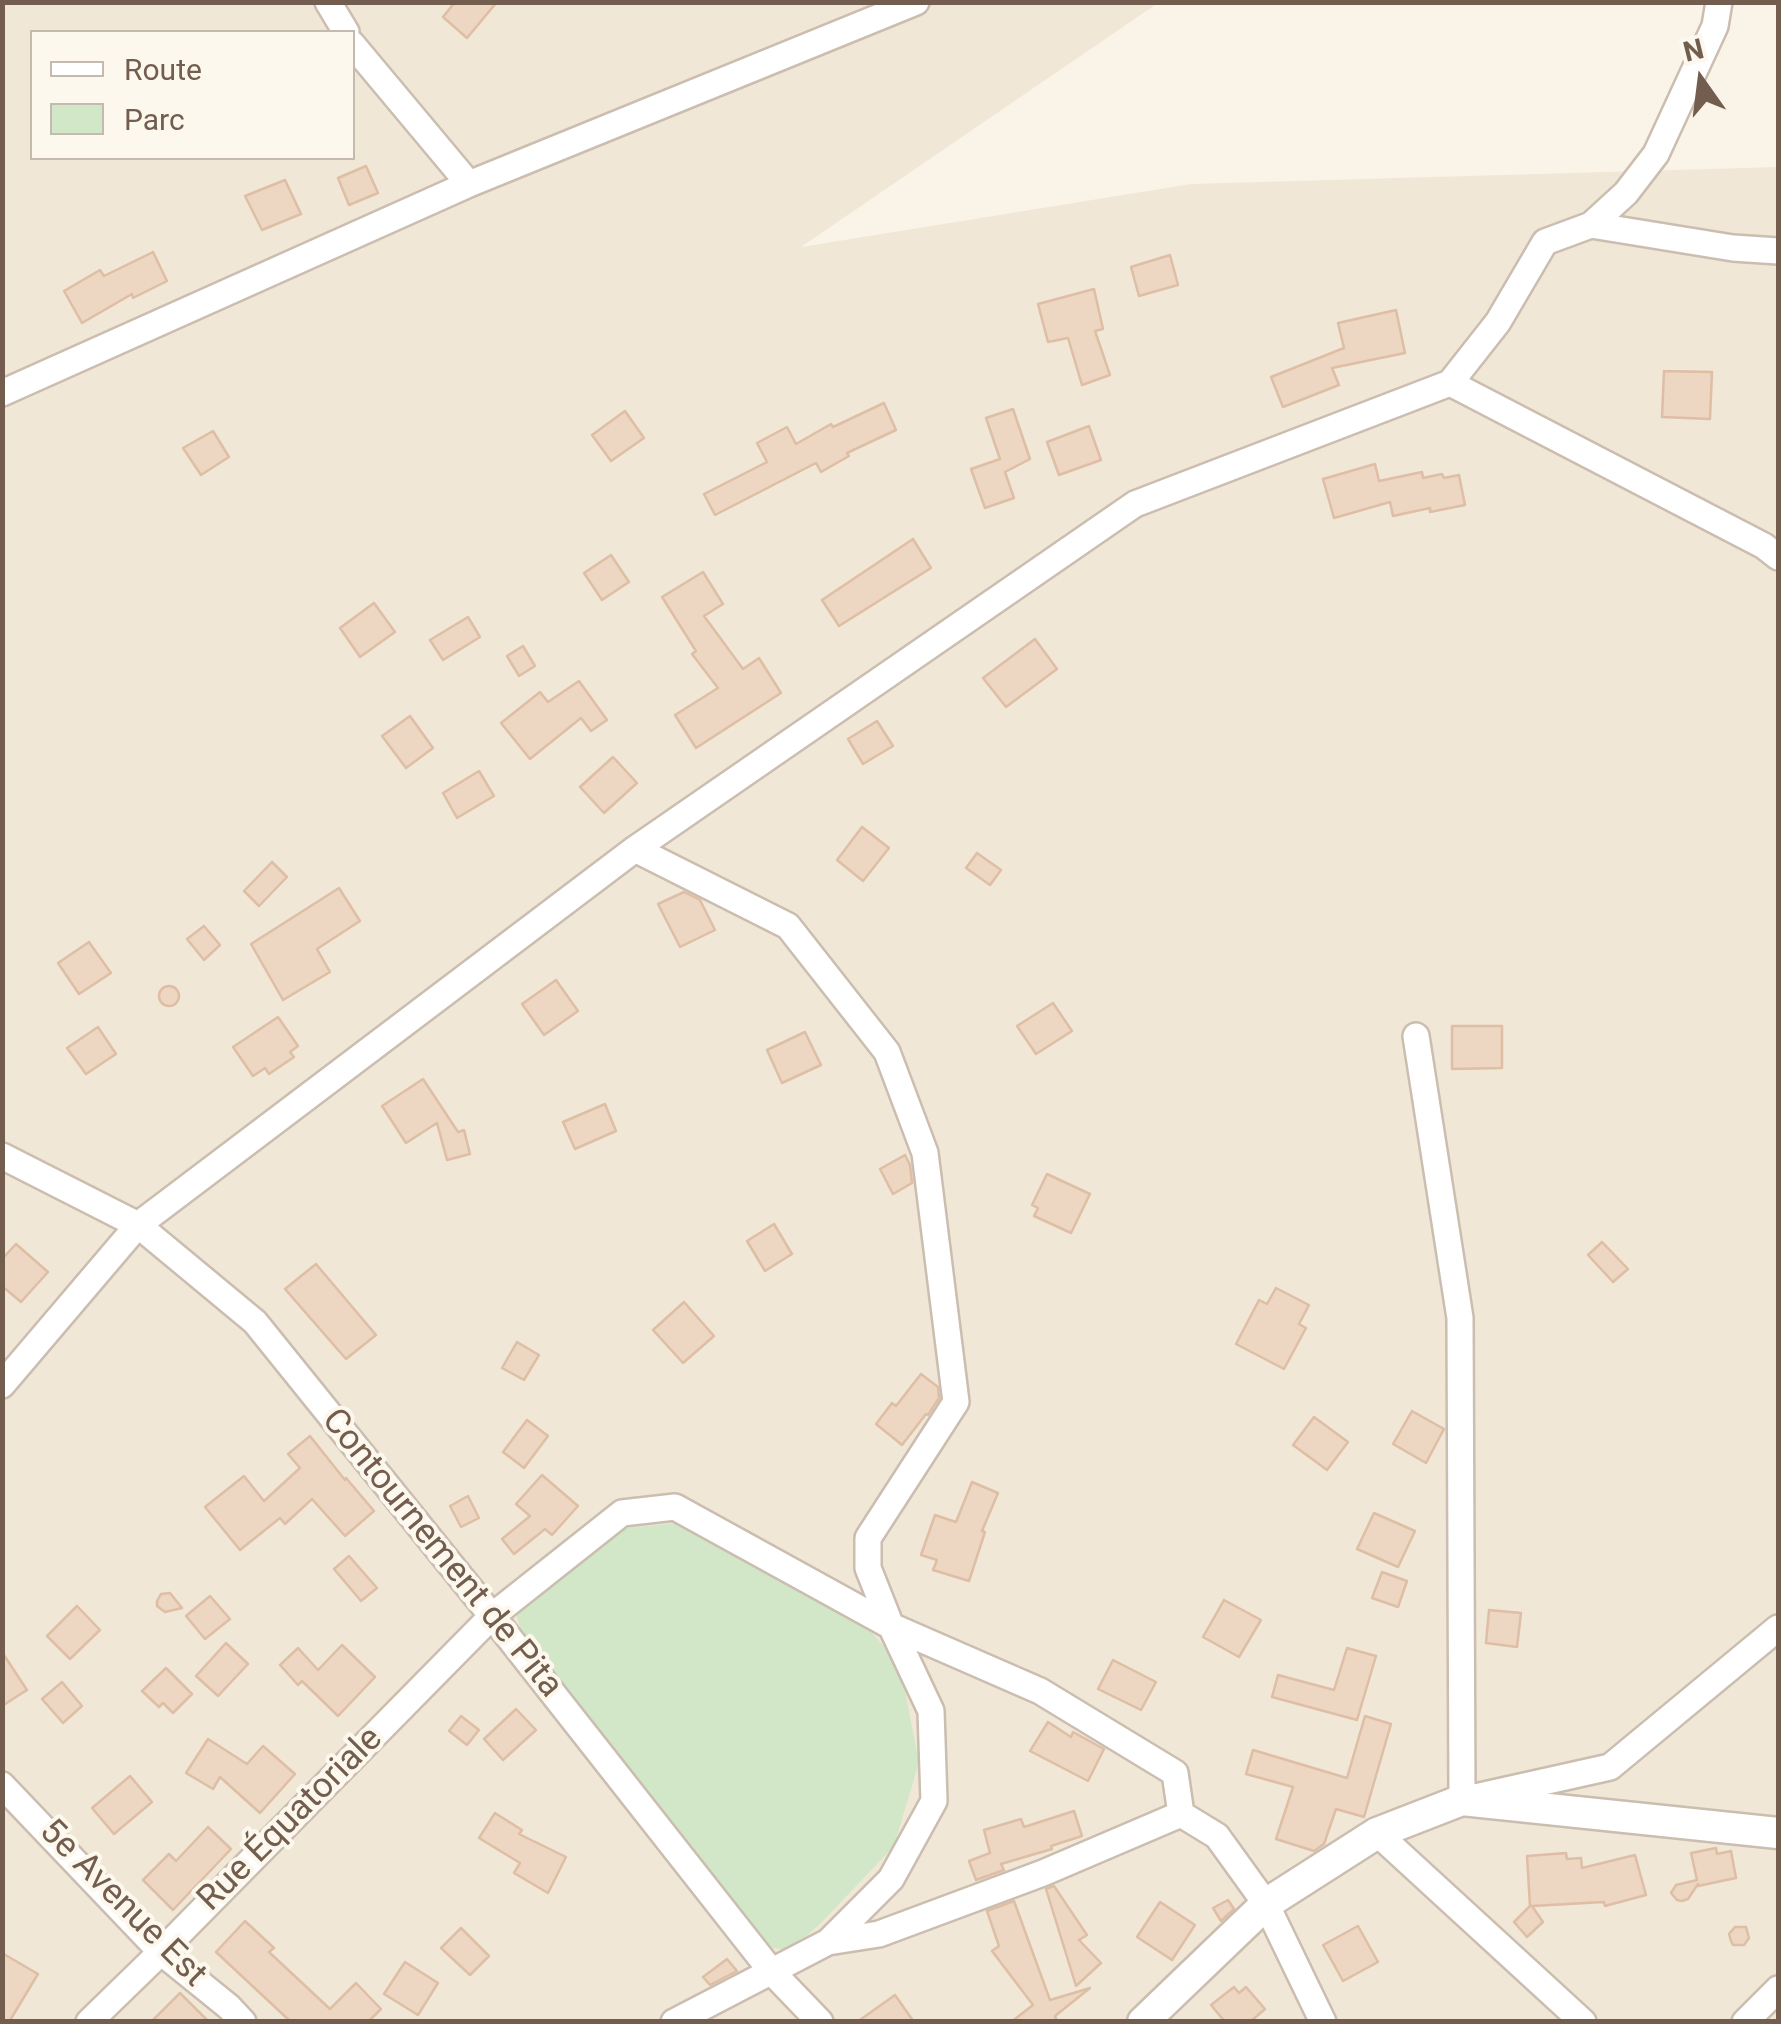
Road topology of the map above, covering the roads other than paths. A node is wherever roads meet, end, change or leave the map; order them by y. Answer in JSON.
{"nodes":[{"id":1,"x":328,"y":2,"type":"edge"},
{"id":2,"x":916,"y":2,"type":"edge"},
{"id":3,"x":1719,"y":2,"type":"edge"},
{"id":4,"x":345,"y":30,"type":"edge"},
{"id":5,"x":355,"y":48,"type":"edge"},
{"id":6,"x":469,"y":184,"type":"junction"},
{"id":7,"x":1591,"y":225,"type":"junction"},
{"id":8,"x":1778,"y":251,"type":"edge"},
{"id":9,"x":1450,"y":383,"type":"junction"},
{"id":10,"x":2,"y":393,"type":"edge"},
{"id":11,"x":1778,"y":557,"type":"edge"},
{"id":12,"x":635,"y":848,"type":"junction"},
{"id":13,"x":1416,"y":1036,"type":"dead end"},
{"id":14,"x":2,"y":1156,"type":"edge"},
{"id":15,"x":138,"y":1224,"type":"junction"},
{"id":16,"x":2,"y":1386,"type":"edge"},
{"id":17,"x":492,"y":1616,"type":"junction"},
{"id":18,"x":891,"y":1626,"type":"junction"},
{"id":19,"x":1778,"y":1628,"type":"edge"},
{"id":20,"x":2,"y":1785,"type":"edge"},
{"id":21,"x":1462,"y":1800,"type":"junction"},
{"id":22,"x":1180,"y":1814,"type":"junction"},
{"id":23,"x":1376,"y":1833,"type":"junction"},
{"id":24,"x":1778,"y":1833,"type":"edge"},
{"id":25,"x":1266,"y":1904,"type":"junction"},
{"id":26,"x":828,"y":1942,"type":"junction"},
{"id":27,"x":160,"y":1952,"type":"junction"},
{"id":28,"x":772,"y":1972,"type":"junction"},
{"id":29,"x":1778,"y":1990,"type":"edge"},
{"id":30,"x":89,"y":2022,"type":"edge"},
{"id":31,"x":243,"y":2022,"type":"edge"},
{"id":32,"x":674,"y":2022,"type":"edge"},
{"id":33,"x":820,"y":2022,"type":"edge"},
{"id":34,"x":1143,"y":2022,"type":"edge"},
{"id":35,"x":1323,"y":2022,"type":"edge"},
{"id":36,"x":1583,"y":2022,"type":"edge"},
{"id":37,"x":1746,"y":2022,"type":"edge"}],
"edges":[{"from":1,"to":4,"type":"street"},
{"from":2,"to":6,"type":"street"},
{"from":3,"to":7,"type":"street"},
{"from":5,"to":6,"type":"street"},
{"from":6,"to":10,"type":"street"},
{"from":7,"to":8,"type":"street"},
{"from":7,"to":9,"type":"street"},
{"from":9,"to":11,"type":"street"},
{"from":9,"to":12,"type":"street"},
{"from":12,"to":15,"type":"street"},
{"from":12,"to":18,"type":"street"},
{"from":13,"to":21,"type":"street"},
{"from":14,"to":15,"type":"street","name":"Contournement de Pita"},
{"from":15,"to":16,"type":"street"},
{"from":15,"to":17,"type":"street","name":"Contournement de Pita"},
{"from":17,"to":18,"type":"street","name":"Rue Équatoriale"},
{"from":17,"to":27,"type":"street","name":"Rue Équatoriale"},
{"from":17,"to":28,"type":"street","name":"Contournement de Pita"},
{"from":18,"to":22,"type":"street","name":"Rue Équatoriale"},
{"from":18,"to":26,"type":"street"},
{"from":19,"to":21,"type":"street"},
{"from":20,"to":27,"type":"street","name":"5e Avenue Est"},
{"from":21,"to":23,"type":"street"},
{"from":21,"to":24,"type":"street"},
{"from":22,"to":25,"type":"street"},
{"from":22,"to":26,"type":"street"},
{"from":23,"to":25,"type":"street"},
{"from":23,"to":36,"type":"street"},
{"from":25,"to":34,"type":"street"},
{"from":25,"to":35,"type":"street"},
{"from":26,"to":28,"type":"street"},
{"from":27,"to":30,"type":"street","name":"Rue Équatoriale"},
{"from":27,"to":31,"type":"street","name":"5e Avenue Est"},
{"from":28,"to":32,"type":"street"},
{"from":28,"to":33,"type":"street","name":"Contournement de Pita"},
{"from":29,"to":37,"type":"street"}]}
